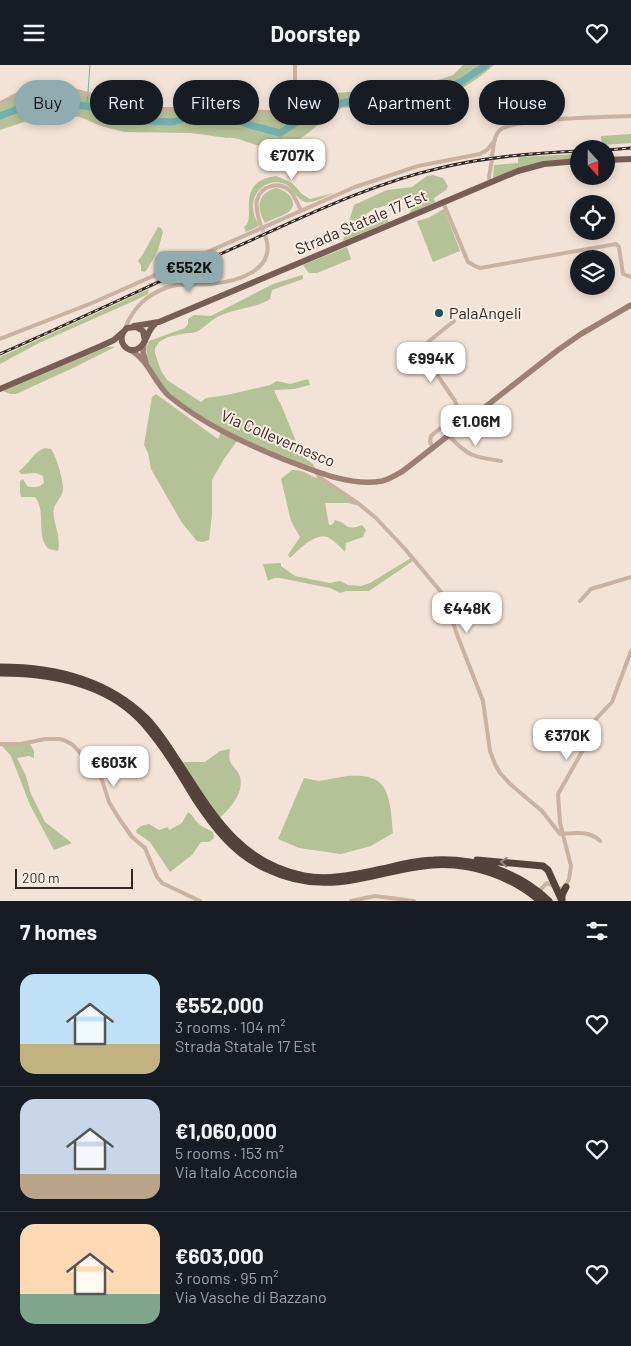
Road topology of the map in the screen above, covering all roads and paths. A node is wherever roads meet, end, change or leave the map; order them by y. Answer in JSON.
{"nodes":[{"id":1,"x":295,"y":65,"type":"edge"},
{"id":2,"x":0,"y":104,"type":"edge"},
{"id":3,"x":631,"y":116,"type":"edge"},
{"id":4,"x":495,"y":138,"type":"junction"},
{"id":5,"x":492,"y":155,"type":"dead end"},
{"id":6,"x":631,"y":159,"type":"edge"},
{"id":7,"x":492,"y":160,"type":"dead end"},
{"id":8,"x":615,"y":160,"type":"edge"},
{"id":9,"x":570,"y":162,"type":"edge"},
{"id":10,"x":490,"y":183,"type":"junction"},
{"id":11,"x":444,"y":202,"type":"junction"},
{"id":12,"x":301,"y":210,"type":"junction"},
{"id":13,"x":260,"y":223,"type":"tunnel mouth"},
{"id":14,"x":266,"y":238,"type":"tunnel mouth"},
{"id":15,"x":631,"y":277,"type":"edge"},
{"id":16,"x":631,"y":305,"type":"edge"},
{"id":17,"x":130,"y":316,"type":"junction"},
{"id":18,"x":454,"y":321,"type":"dead end"},
{"id":19,"x":158,"y":322,"type":"junction"},
{"id":20,"x":133,"y":326,"type":"junction"},
{"id":21,"x":124,"y":331,"type":"junction"},
{"id":22,"x":0,"y":339,"type":"edge"},
{"id":23,"x":144,"y":342,"type":"junction"},
{"id":24,"x":102,"y":346,"type":"junction"},
{"id":25,"x":128,"y":349,"type":"junction"},
{"id":26,"x":149,"y":370,"type":"junction"},
{"id":27,"x":0,"y":389,"type":"edge"},
{"id":28,"x":449,"y":436,"type":"junction"},
{"id":29,"x":433,"y":448,"type":"junction"},
{"id":30,"x":501,"y":461,"type":"dead end"},
{"id":31,"x":317,"y":473,"type":"junction"},
{"id":32,"x":631,"y":577,"type":"edge"},
{"id":33,"x":580,"y":601,"type":"dead end"},
{"id":34,"x":631,"y":651,"type":"edge"},
{"id":35,"x":0,"y":667,"type":"edge"},
{"id":36,"x":0,"y":673,"type":"edge"},
{"id":37,"x":0,"y":744,"type":"edge"},
{"id":38,"x":562,"y":834,"type":"junction"},
{"id":39,"x":600,"y":841,"type":"dead end"},
{"id":40,"x":454,"y":860,"type":"junction"},
{"id":41,"x":549,"y":873,"type":"junction"},
{"id":42,"x":543,"y":886,"type":"junction"},
{"id":43,"x":566,"y":887,"type":"junction"},
{"id":44,"x":556,"y":888,"type":"junction"},
{"id":45,"x":200,"y":901,"type":"edge"},
{"id":46,"x":351,"y":901,"type":"edge"},
{"id":47,"x":414,"y":901,"type":"edge"},
{"id":48,"x":531,"y":901,"type":"edge"},
{"id":49,"x":540,"y":901,"type":"edge"},
{"id":50,"x":549,"y":901,"type":"edge"},
{"id":51,"x":562,"y":901,"type":"edge"}],
"edges":[{"from":1,"to":2,"type":"street"},
{"from":3,"to":4,"type":"street"},
{"from":4,"to":5,"type":"street"},
{"from":4,"to":12,"type":"street"},
{"from":6,"to":8,"type":"main road"},
{"from":7,"to":10,"type":"street"},
{"from":9,"to":10,"type":"main road","name":"Strada Statale 17 Est"},
{"from":10,"to":11,"type":"main road","name":"Strada Statale 17 Est"},
{"from":11,"to":15,"type":"street"},
{"from":11,"to":19,"type":"main road","name":"Strada Statale 17 Est"},
{"from":12,"to":13,"type":"street"},
{"from":12,"to":22,"type":"street"},
{"from":14,"to":17,"type":"street"},
{"from":16,"to":28,"type":"street","name":"Via Collevernesco"},
{"from":17,"to":20,"type":"street"},
{"from":17,"to":21,"type":"street"},
{"from":18,"to":29,"type":"street"},
{"from":19,"to":20,"type":"main road","name":"Strada Statale 17 Est"},
{"from":19,"to":23,"type":"main road"},
{"from":20,"to":21,"type":"main road"},
{"from":20,"to":23,"type":"main road"},
{"from":21,"to":24,"type":"main road"},
{"from":21,"to":25,"type":"main road"},
{"from":23,"to":25,"type":"main road"},
{"from":23,"to":26,"type":"street","name":"Via Collevernesco"},
{"from":24,"to":25,"type":"main road"},
{"from":24,"to":27,"type":"main road"},
{"from":25,"to":26,"type":"street","name":"Via Collevernesco"},
{"from":26,"to":31,"type":"street","name":"Via Collevernesco"},
{"from":28,"to":29,"type":"street","name":"Via Collevernesco"},
{"from":28,"to":30,"type":"street"},
{"from":29,"to":31,"type":"street","name":"Via Collevernesco"},
{"from":31,"to":38,"type":"street"},
{"from":32,"to":33,"type":"street"},
{"from":34,"to":38,"type":"street"},
{"from":35,"to":40,"type":"highway"},
{"from":36,"to":49,"type":"highway"},
{"from":37,"to":45,"type":"street"},
{"from":38,"to":39,"type":"street"},
{"from":38,"to":43,"type":"street"},
{"from":41,"to":40,"type":"highway","one_way":true},
{"from":40,"to":50,"type":"highway"},
{"from":41,"to":42,"type":"highway"},
{"from":41,"to":44,"type":"highway"},
{"from":42,"to":44,"type":"street"},
{"from":42,"to":48,"type":"street"},
{"from":43,"to":44,"type":"street"},
{"from":43,"to":51,"type":"highway"},
{"from":44,"to":51,"type":"highway"},
{"from":46,"to":47,"type":"street"}]}
